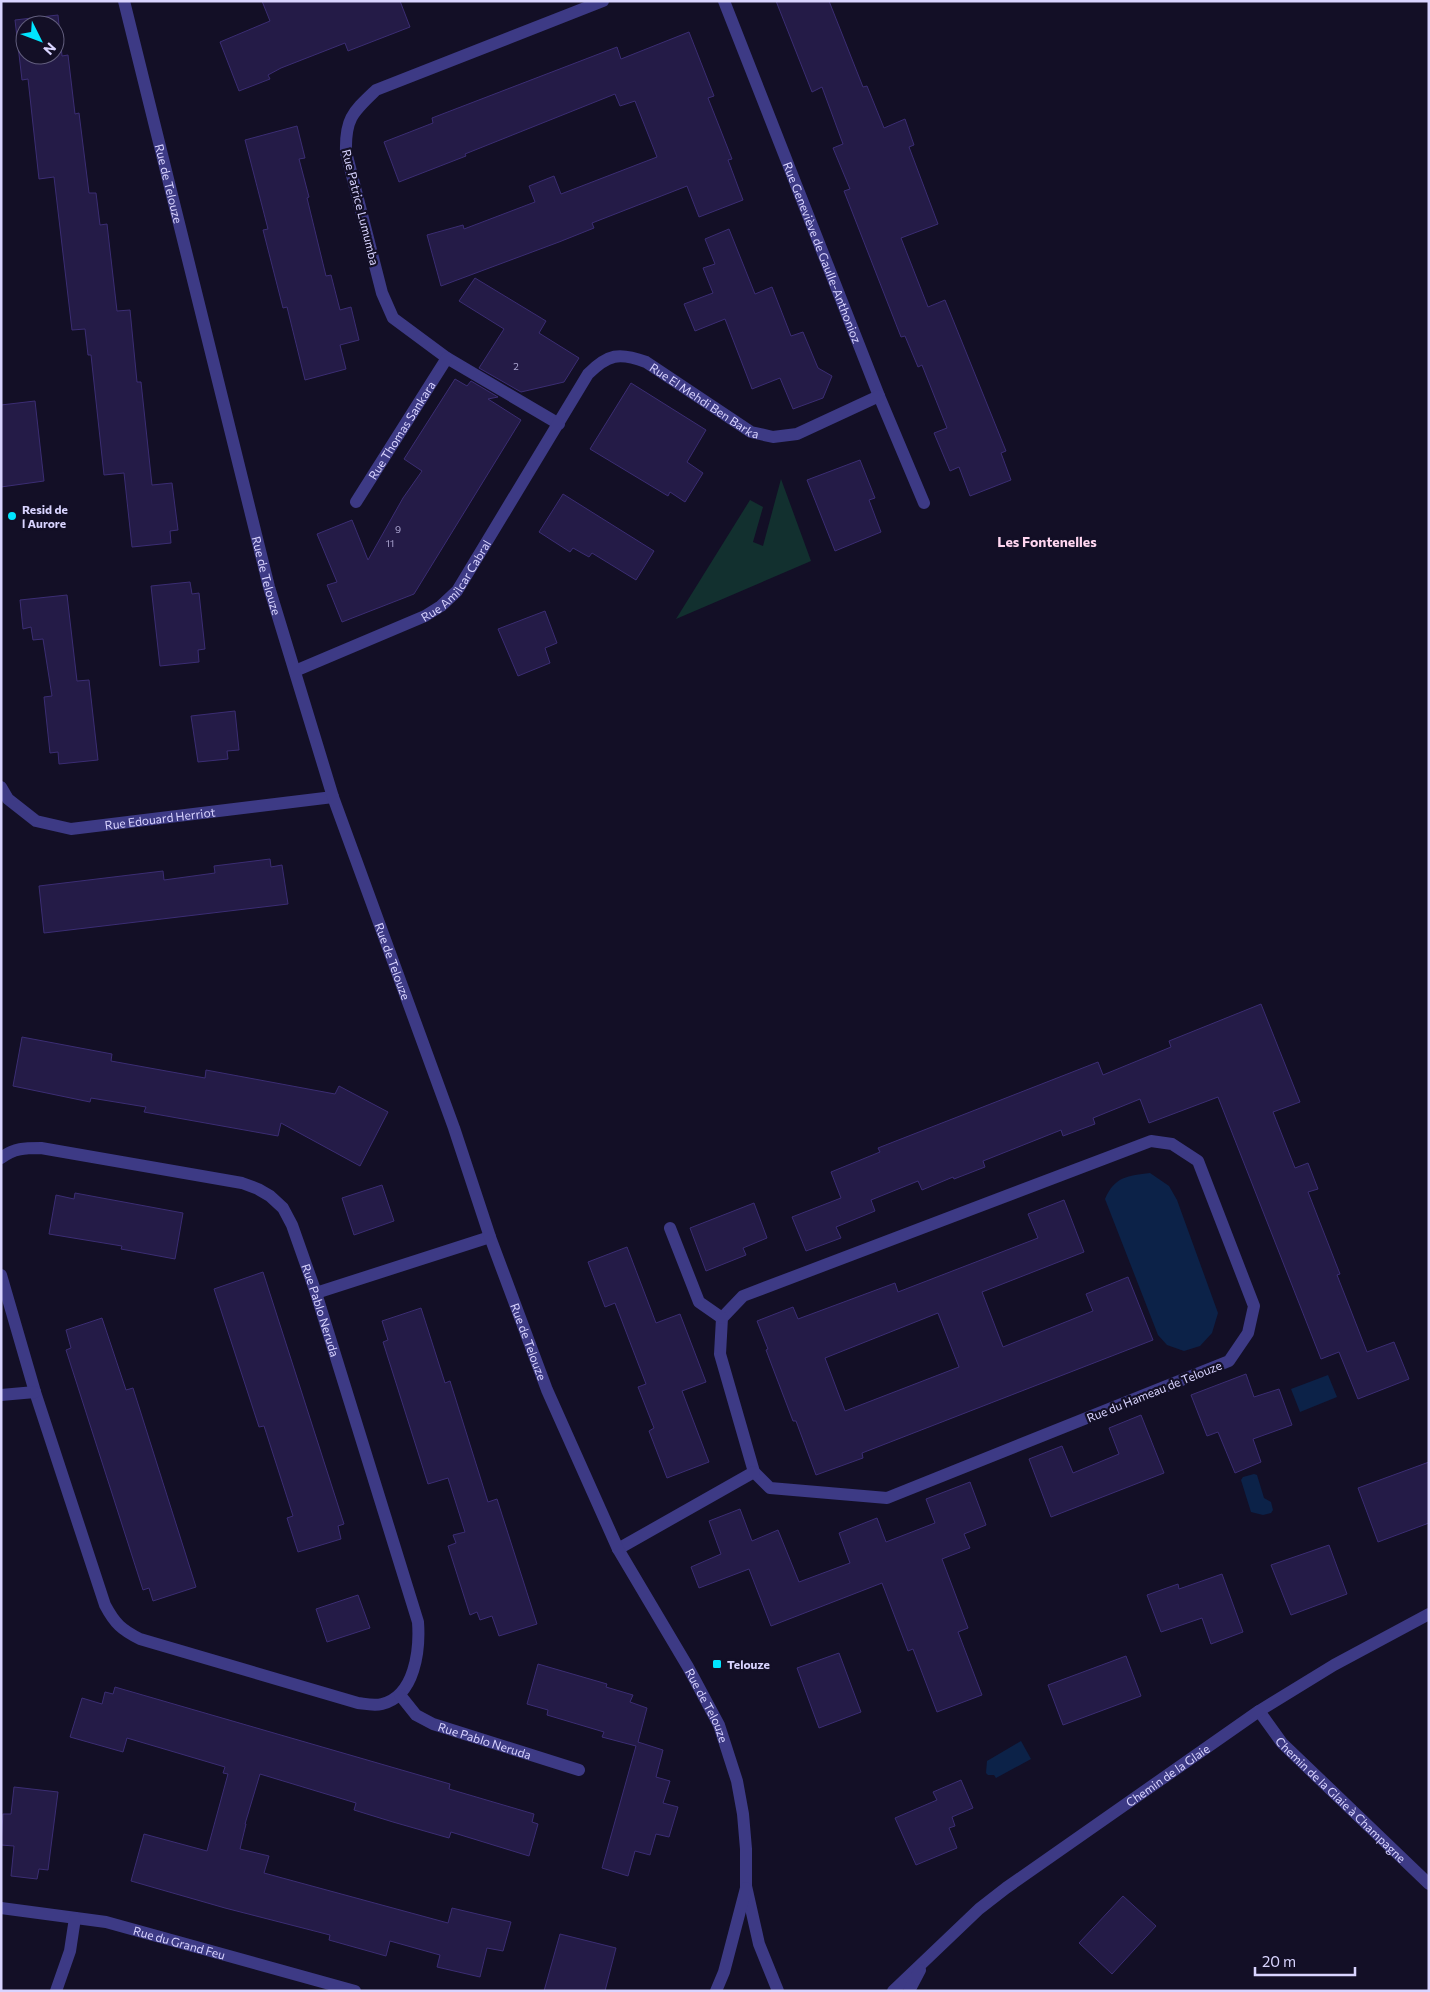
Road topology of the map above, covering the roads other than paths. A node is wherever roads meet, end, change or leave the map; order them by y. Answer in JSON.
{"nodes":[{"id":1,"x":124,"y":1,"type":"edge"},
{"id":2,"x":603,"y":1,"type":"edge"},
{"id":3,"x":724,"y":1,"type":"edge"},
{"id":4,"x":447,"y":358,"type":"junction"},
{"id":5,"x":879,"y":396,"type":"junction"},
{"id":6,"x":558,"y":424,"type":"junction"},
{"id":7,"x":356,"y":502,"type":"dead end"},
{"id":8,"x":924,"y":503,"type":"dead end"},
{"id":9,"x":295,"y":671,"type":"junction"},
{"id":10,"x":1,"y":787,"type":"edge"},
{"id":11,"x":333,"y":797,"type":"junction"},
{"id":12,"x":1,"y":1158,"type":"edge"},
{"id":13,"x":670,"y":1228,"type":"dead end"},
{"id":14,"x":490,"y":1237,"type":"junction"},
{"id":15,"x":1,"y":1275,"type":"edge"},
{"id":16,"x":316,"y":1293,"type":"junction"},
{"id":17,"x":722,"y":1318,"type":"junction"},
{"id":18,"x":35,"y":1392,"type":"junction"},
{"id":19,"x":1,"y":1395,"type":"edge"},
{"id":20,"x":754,"y":1472,"type":"junction"},
{"id":21,"x":618,"y":1549,"type":"junction"},
{"id":22,"x":1429,"y":1614,"type":"edge"},
{"id":23,"x":400,"y":1694,"type":"junction"},
{"id":24,"x":1259,"y":1711,"type":"junction"},
{"id":25,"x":579,"y":1770,"type":"dead end"},
{"id":26,"x":1429,"y":1884,"type":"edge"},
{"id":27,"x":746,"y":1886,"type":"junction"},
{"id":28,"x":1,"y":1908,"type":"edge"},
{"id":29,"x":75,"y":1918,"type":"junction"},
{"id":30,"x":925,"y":1962,"type":"junction"},
{"id":31,"x":332,"y":1988,"type":"edge"},
{"id":32,"x":56,"y":1991,"type":"edge"},
{"id":33,"x":356,"y":1991,"type":"edge"},
{"id":34,"x":716,"y":1991,"type":"edge"},
{"id":35,"x":778,"y":1991,"type":"edge"},
{"id":36,"x":893,"y":1991,"type":"edge"},
{"id":37,"x":909,"y":1991,"type":"edge"}],
"edges":[{"from":1,"to":9,"type":"street","name":"Rue de Telouze"},
{"from":2,"to":4,"type":"street","name":"Rue Patrice Lumumba"},
{"from":3,"to":5,"type":"street","name":"Rue Geneviève de Gaulle-Anthonioz"},
{"from":4,"to":6,"type":"street","name":"Rue Patrice Lumumba"},
{"from":4,"to":7,"type":"street","name":"Rue Thomas Sankara"},
{"from":5,"to":6,"type":"street","name":"Rue El Mehdi Ben Barka"},
{"from":5,"to":8,"type":"street","name":"Rue Geneviève de Gaulle-Anthonioz"},
{"from":6,"to":9,"type":"street","name":"Rue Amilcar Cabral"},
{"from":9,"to":11,"type":"street","name":"Rue de Telouze"},
{"from":10,"to":11,"type":"street","name":"Rue Edouard Herriot"},
{"from":11,"to":14,"type":"street","name":"Rue de Telouze"},
{"from":12,"to":16,"type":"street","name":"Rue Pablo Neruda"},
{"from":13,"to":17,"type":"street"},
{"from":14,"to":16,"type":"street"},
{"from":14,"to":21,"type":"street","name":"Rue de Telouze"},
{"from":15,"to":18,"type":"street"},
{"from":16,"to":23,"type":"street","name":"Rue Pablo Neruda"},
{"from":17,"to":20,"type":"street"},
{"from":17,"to":20,"type":"street","name":"Rue du Hameau de Telouze"},
{"from":18,"to":19,"type":"street"},
{"from":18,"to":23,"type":"street"},
{"from":20,"to":21,"type":"street"},
{"from":21,"to":27,"type":"street","name":"Rue de Telouze"},
{"from":22,"to":24,"type":"street","name":"Chemin de la Glaie"},
{"from":23,"to":25,"type":"street","name":"Rue Pablo Neruda"},
{"from":24,"to":26,"type":"street","name":"Chemin de la Glaie à Champagne"},
{"from":24,"to":30,"type":"street","name":"Chemin de la Glaie"},
{"from":27,"to":34,"type":"street","name":"Rue de Telouze"},
{"from":27,"to":35,"type":"street","name":"Rue de Telouze"},
{"from":28,"to":29,"type":"street","name":"Rue du Grand Feu"},
{"from":29,"to":31,"type":"street","name":"Rue du Grand Feu"},
{"from":29,"to":32,"type":"street"},
{"from":30,"to":36,"type":"street","name":"Chemin de la Glaie"},
{"from":30,"to":37,"type":"street","name":"Chemin de la Glaie"},
{"from":31,"to":33,"type":"street","name":"Rue du Grand Feu"}]}
